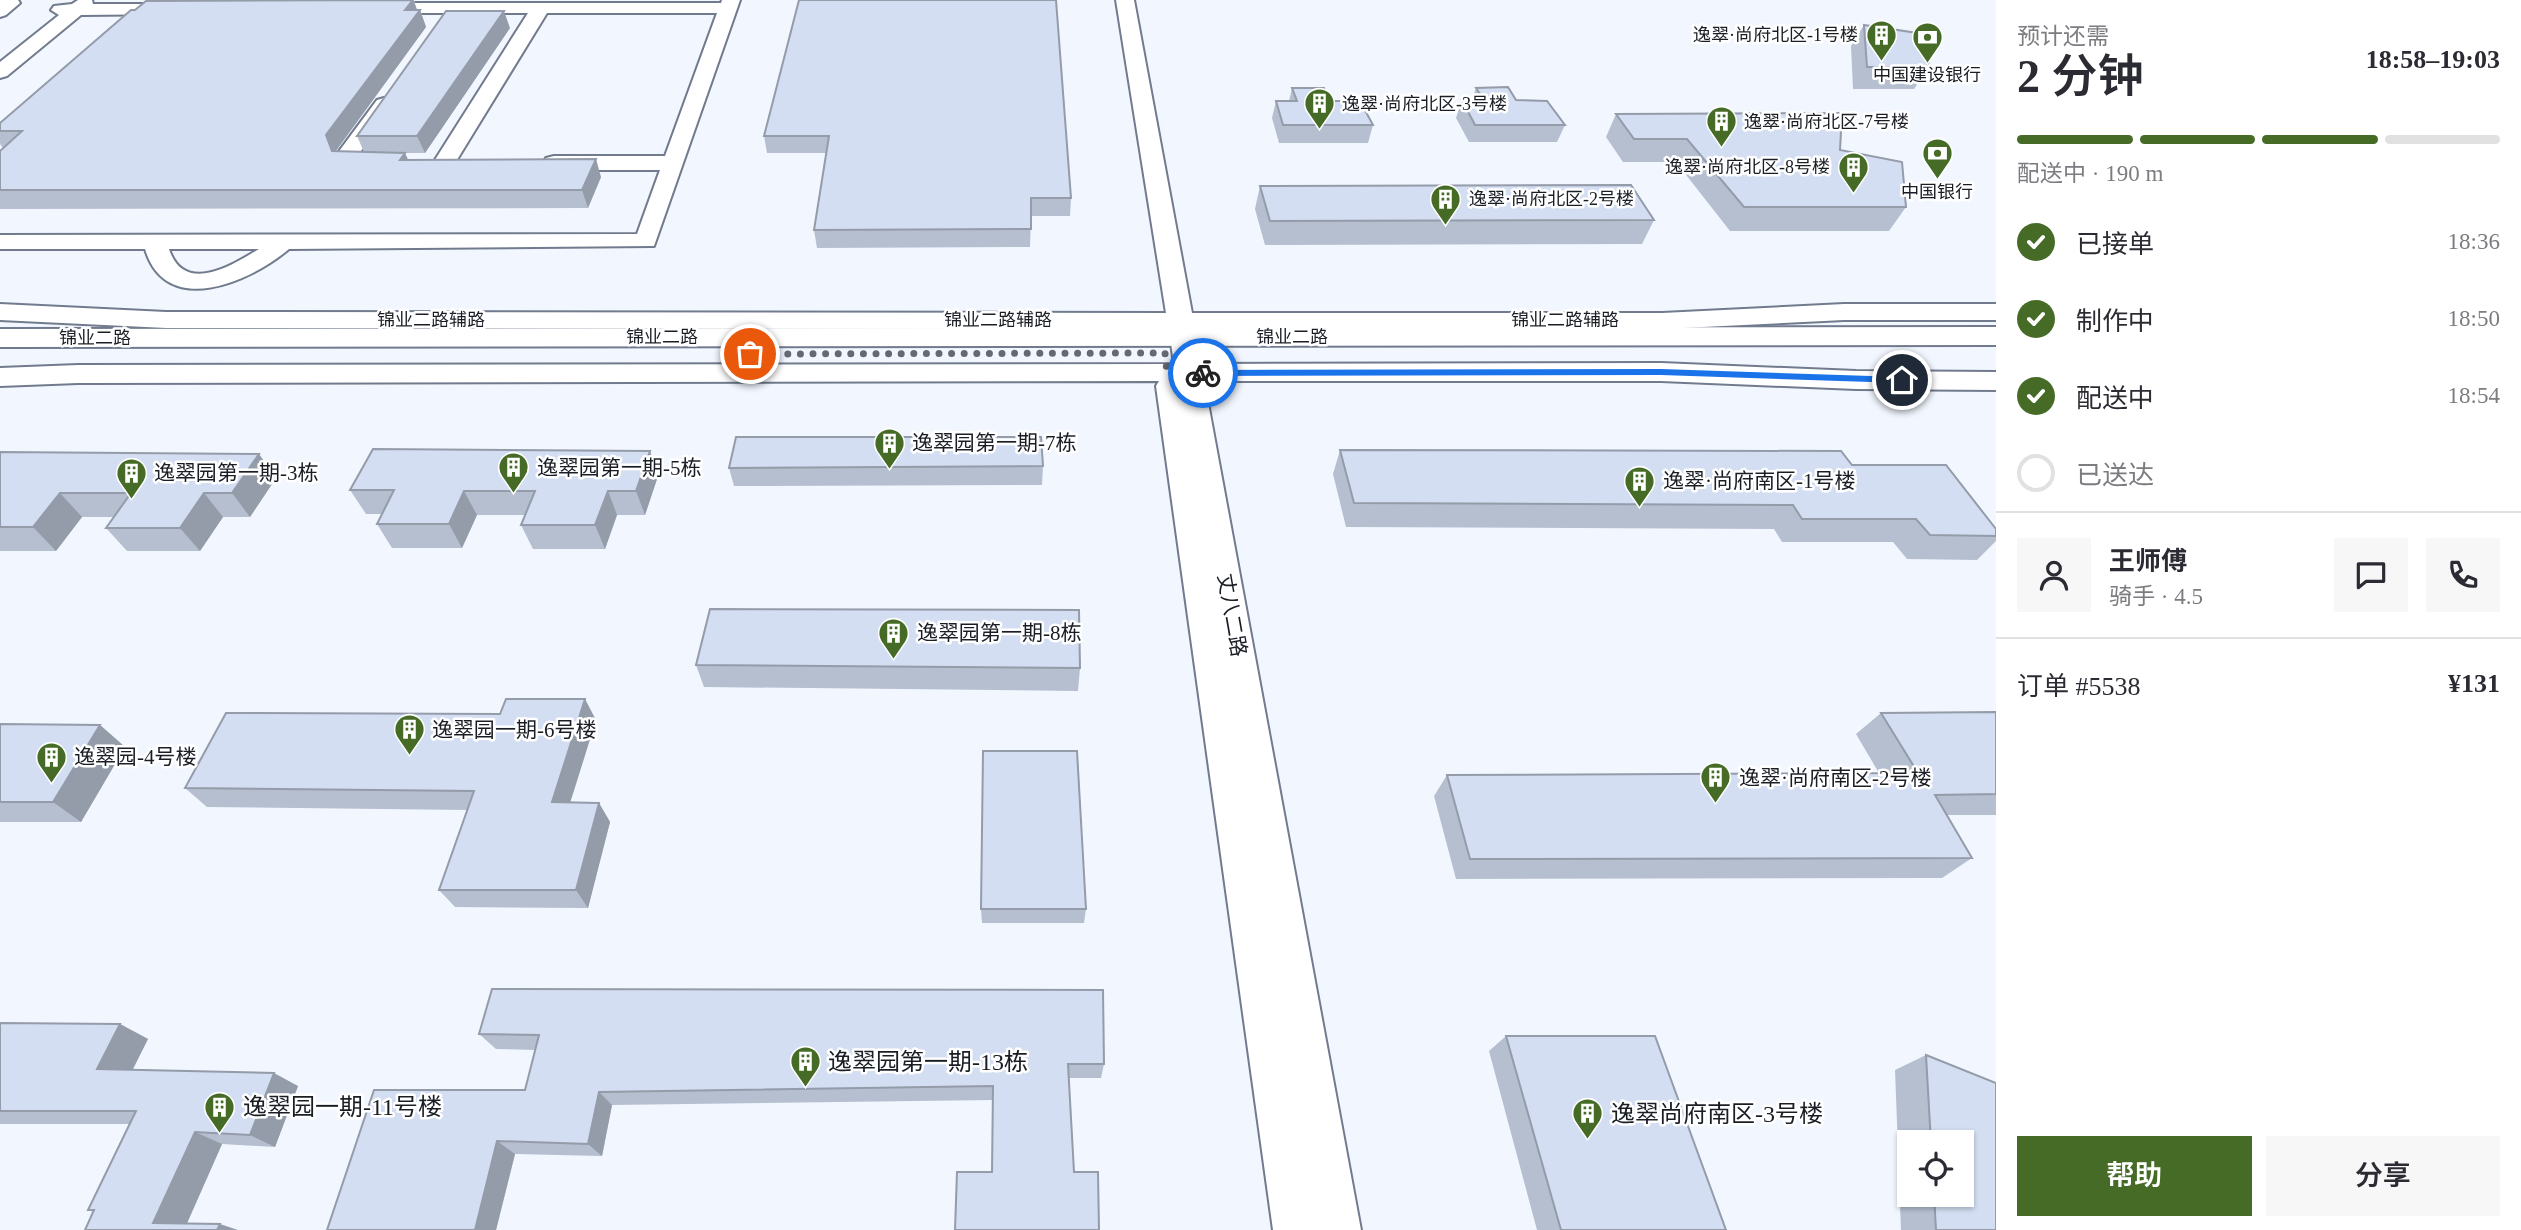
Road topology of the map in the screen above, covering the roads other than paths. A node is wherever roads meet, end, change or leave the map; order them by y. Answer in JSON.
{"nodes":[{"id":1,"x":9,"y":0,"type":"edge"},
{"id":2,"x":1110,"y":0,"type":"edge"},
{"id":3,"x":1125,"y":0,"type":"edge"},
{"id":4,"x":140,"y":4,"type":"edge"},
{"id":5,"x":456,"y":4,"type":"edge"},
{"id":6,"x":729,"y":4,"type":"edge"},
{"id":7,"x":75,"y":5,"type":"edge"},
{"id":8,"x":541,"y":8,"type":"junction"},
{"id":9,"x":204,"y":9,"type":"edge"},
{"id":10,"x":356,"y":9,"type":"edge"},
{"id":11,"x":0,"y":12,"type":"edge"},
{"id":12,"x":114,"y":27,"type":"edge"},
{"id":13,"x":437,"y":31,"type":"edge"},
{"id":14,"x":0,"y":57,"type":"edge"},
{"id":15,"x":0,"y":72,"type":"edge"},
{"id":16,"x":397,"y":87,"type":"edge"},
{"id":17,"x":444,"y":163,"type":"junction"},
{"id":18,"x":471,"y":163,"type":"edge"},
{"id":19,"x":538,"y":163,"type":"edge"},
{"id":20,"x":673,"y":163,"type":"junction"},
{"id":21,"x":284,"y":241,"type":"junction"},
{"id":22,"x":0,"y":242,"type":"edge"},
{"id":23,"x":155,"y":243,"type":"junction"},
{"id":24,"x":195,"y":284,"type":"junction"},
{"id":25,"x":0,"y":312,"type":"edge"},
{"id":26,"x":1996,"y":312,"type":"edge"},
{"id":27,"x":1996,"y":336,"type":"edge"},
{"id":28,"x":153,"y":337,"type":"junction"},
{"id":29,"x":0,"y":338,"type":"edge"},
{"id":30,"x":1174,"y":346,"type":"junction"},
{"id":31,"x":1996,"y":353,"type":"edge"},
{"id":32,"x":0,"y":354,"type":"edge"},
{"id":33,"x":0,"y":377,"type":"edge"},
{"id":34,"x":1996,"y":381,"type":"edge"},
{"id":35,"x":1297,"y":1230,"type":"edge"},
{"id":36,"x":1337,"y":1230,"type":"edge"}],
"edges":[{"from":1,"to":11,"type":"street"},
{"from":2,"to":30,"type":"street","name":"丈八二路"},
{"from":3,"to":30,"type":"street","name":"丈八二路"},
{"from":4,"to":7,"type":"street"},
{"from":4,"to":9,"type":"street"},
{"from":4,"to":12,"type":"street"},
{"from":5,"to":8,"type":"street"},
{"from":5,"to":10,"type":"street"},
{"from":5,"to":13,"type":"street"},
{"from":6,"to":8,"type":"street"},
{"from":6,"to":20,"type":"street"},
{"from":7,"to":14,"type":"street"},
{"from":7,"to":15,"type":"street"},
{"from":8,"to":17,"type":"street"},
{"from":16,"to":17,"type":"street"},
{"from":17,"to":18,"type":"street"},
{"from":19,"to":20,"type":"street"},
{"from":20,"to":21,"type":"street"},
{"from":21,"to":23,"type":"street"},
{"from":21,"to":24,"type":"street"},
{"from":22,"to":23,"type":"street"},
{"from":23,"to":24,"type":"street"},
{"from":24,"to":28,"type":"street"},
{"from":25,"to":28,"type":"street","name":"锦业二路辅路"},
{"from":26,"to":30,"type":"street","name":"锦业二路辅路"},
{"from":27,"to":30,"type":"main road","name":"锦业二路"},
{"from":28,"to":29,"type":"main road","name":"锦业二路"},
{"from":28,"to":30,"type":"main road","name":"锦业二路"},
{"from":28,"to":30,"type":"street","name":"锦业二路辅路"},
{"from":28,"to":32,"type":"main road","name":"锦业二路"},
{"from":30,"to":31,"type":"main road","name":"锦业二路"},
{"from":30,"to":33,"type":"street","name":"锦业二路辅路"},
{"from":30,"to":34,"type":"street","name":"锦业二路辅路"},
{"from":30,"to":35,"type":"street","name":"丈八二路"},
{"from":30,"to":36,"type":"street","name":"丈八二路"}]}
